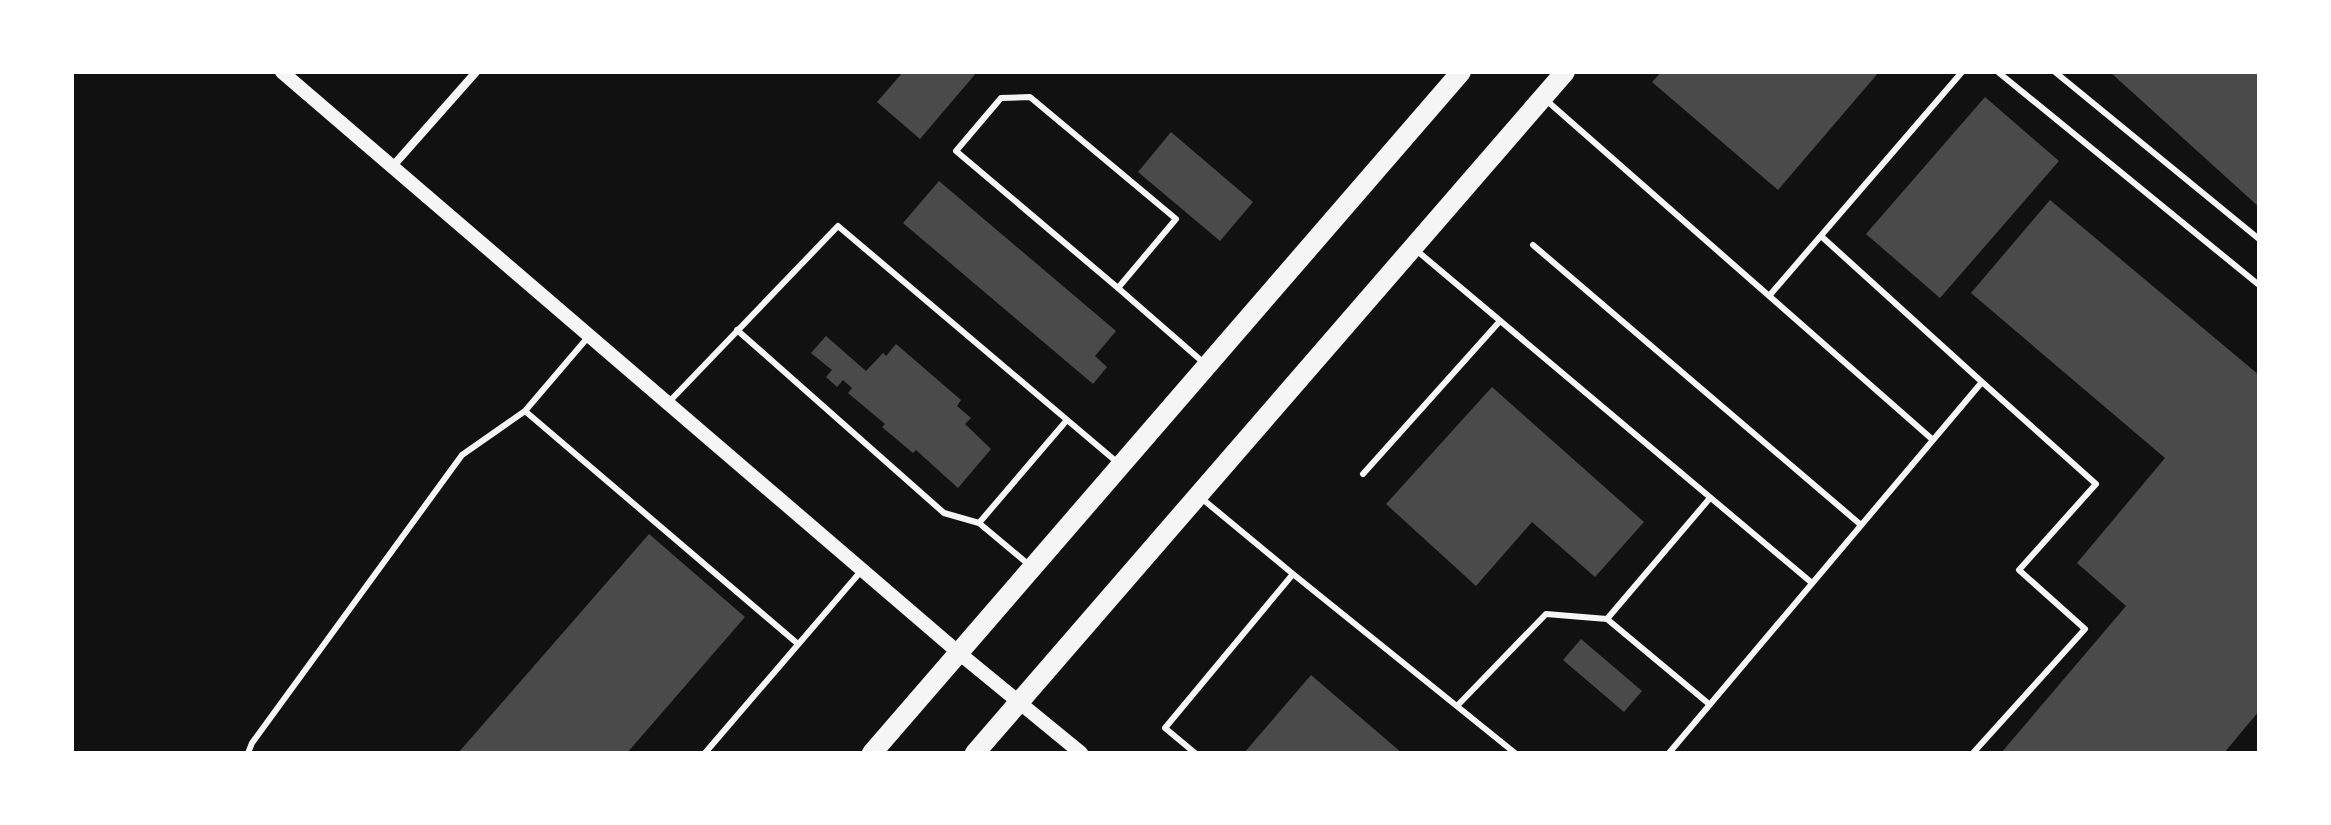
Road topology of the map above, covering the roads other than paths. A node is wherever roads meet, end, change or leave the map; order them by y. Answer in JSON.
{"nodes":[{"id":1,"x":282,"y":72,"type":"edge"},
{"id":2,"x":476,"y":72,"type":"edge"},
{"id":3,"x":1461,"y":72,"type":"edge"},
{"id":4,"x":1565,"y":72,"type":"edge"},
{"id":5,"x":1962,"y":72,"type":"edge"},
{"id":6,"x":1998,"y":72,"type":"edge"},
{"id":7,"x":2055,"y":72,"type":"edge"},
{"id":8,"x":1543,"y":98,"type":"junction"},
{"id":9,"x":392,"y":167,"type":"junction"},
{"id":10,"x":1821,"y":236,"type":"junction"},
{"id":11,"x":2259,"y":239,"type":"edge"},
{"id":12,"x":1533,"y":245,"type":"dead end"},
{"id":13,"x":1413,"y":248,"type":"junction"},
{"id":14,"x":2259,"y":285,"type":"edge"},
{"id":15,"x":1118,"y":288,"type":"junction"},
{"id":16,"x":1769,"y":296,"type":"junction"},
{"id":17,"x":1500,"y":321,"type":"junction"},
{"id":18,"x":737,"y":330,"type":"junction"},
{"id":19,"x":589,"y":336,"type":"junction"},
{"id":20,"x":1207,"y":366,"type":"junction"},
{"id":21,"x":1982,"y":382,"type":"junction"},
{"id":22,"x":668,"y":403,"type":"junction"},
{"id":23,"x":525,"y":411,"type":"junction"},
{"id":24,"x":1067,"y":420,"type":"junction"},
{"id":25,"x":1933,"y":440,"type":"junction"},
{"id":26,"x":1121,"y":465,"type":"junction"},
{"id":27,"x":1363,"y":474,"type":"dead end"},
{"id":28,"x":1198,"y":496,"type":"junction"},
{"id":29,"x":1710,"y":498,"type":"junction"},
{"id":30,"x":979,"y":523,"type":"junction"},
{"id":31,"x":1861,"y":525,"type":"junction"},
{"id":32,"x":1032,"y":568,"type":"junction"},
{"id":33,"x":862,"y":570,"type":"junction"},
{"id":34,"x":1293,"y":574,"type":"junction"},
{"id":35,"x":1812,"y":583,"type":"junction"},
{"id":36,"x":1607,"y":619,"type":"junction"},
{"id":37,"x":798,"y":644,"type":"junction"},
{"id":38,"x":959,"y":653,"type":"junction"},
{"id":39,"x":1019,"y":702,"type":"junction"},
{"id":40,"x":1709,"y":704,"type":"junction"},
{"id":41,"x":1457,"y":706,"type":"junction"},
{"id":42,"x":248,"y":753,"type":"edge"},
{"id":43,"x":705,"y":753,"type":"edge"},
{"id":44,"x":872,"y":753,"type":"edge"},
{"id":45,"x":975,"y":753,"type":"edge"},
{"id":46,"x":1081,"y":753,"type":"edge"},
{"id":47,"x":1195,"y":753,"type":"edge"},
{"id":48,"x":1515,"y":753,"type":"edge"},
{"id":49,"x":1669,"y":753,"type":"edge"},
{"id":50,"x":1973,"y":753,"type":"edge"}],
"edges":[{"from":1,"to":9,"type":"street"},
{"from":2,"to":9,"type":"street"},
{"from":3,"to":20,"type":"main road"},
{"from":4,"to":8,"type":"main road"},
{"from":5,"to":10,"type":"lane"},
{"from":6,"to":14,"type":"lane"},
{"from":7,"to":11,"type":"lane"},
{"from":8,"to":13,"type":"main road"},
{"from":8,"to":16,"type":"lane"},
{"from":9,"to":19,"type":"street"},
{"from":10,"to":16,"type":"lane"},
{"from":10,"to":21,"type":"lane"},
{"from":12,"to":31,"type":"lane"},
{"from":13,"to":17,"type":"lane"},
{"from":13,"to":28,"type":"main road"},
{"from":15,"to":15,"type":"lane"},
{"from":15,"to":20,"type":"lane"},
{"from":16,"to":25,"type":"lane"},
{"from":17,"to":27,"type":"lane"},
{"from":17,"to":29,"type":"lane"},
{"from":18,"to":22,"type":"lane"},
{"from":18,"to":24,"type":"lane"},
{"from":18,"to":30,"type":"lane"},
{"from":19,"to":22,"type":"street"},
{"from":19,"to":23,"type":"lane"},
{"from":20,"to":26,"type":"main road"},
{"from":21,"to":25,"type":"lane"},
{"from":21,"to":50,"type":"lane"},
{"from":22,"to":33,"type":"street"},
{"from":23,"to":37,"type":"lane"},
{"from":23,"to":42,"type":"lane"},
{"from":24,"to":26,"type":"lane"},
{"from":24,"to":30,"type":"lane"},
{"from":25,"to":31,"type":"lane"},
{"from":26,"to":32,"type":"main road"},
{"from":28,"to":34,"type":"lane"},
{"from":28,"to":39,"type":"main road"},
{"from":29,"to":35,"type":"lane"},
{"from":29,"to":36,"type":"lane"},
{"from":30,"to":32,"type":"lane"},
{"from":31,"to":35,"type":"lane"},
{"from":32,"to":38,"type":"main road"},
{"from":33,"to":37,"type":"lane"},
{"from":33,"to":38,"type":"street"},
{"from":34,"to":41,"type":"lane"},
{"from":34,"to":47,"type":"lane"},
{"from":35,"to":40,"type":"lane"},
{"from":36,"to":40,"type":"lane"},
{"from":36,"to":41,"type":"lane"},
{"from":37,"to":43,"type":"lane"},
{"from":38,"to":39,"type":"street"},
{"from":38,"to":44,"type":"main road"},
{"from":39,"to":45,"type":"main road"},
{"from":39,"to":46,"type":"street"},
{"from":40,"to":49,"type":"lane"},
{"from":41,"to":48,"type":"lane"}]}
